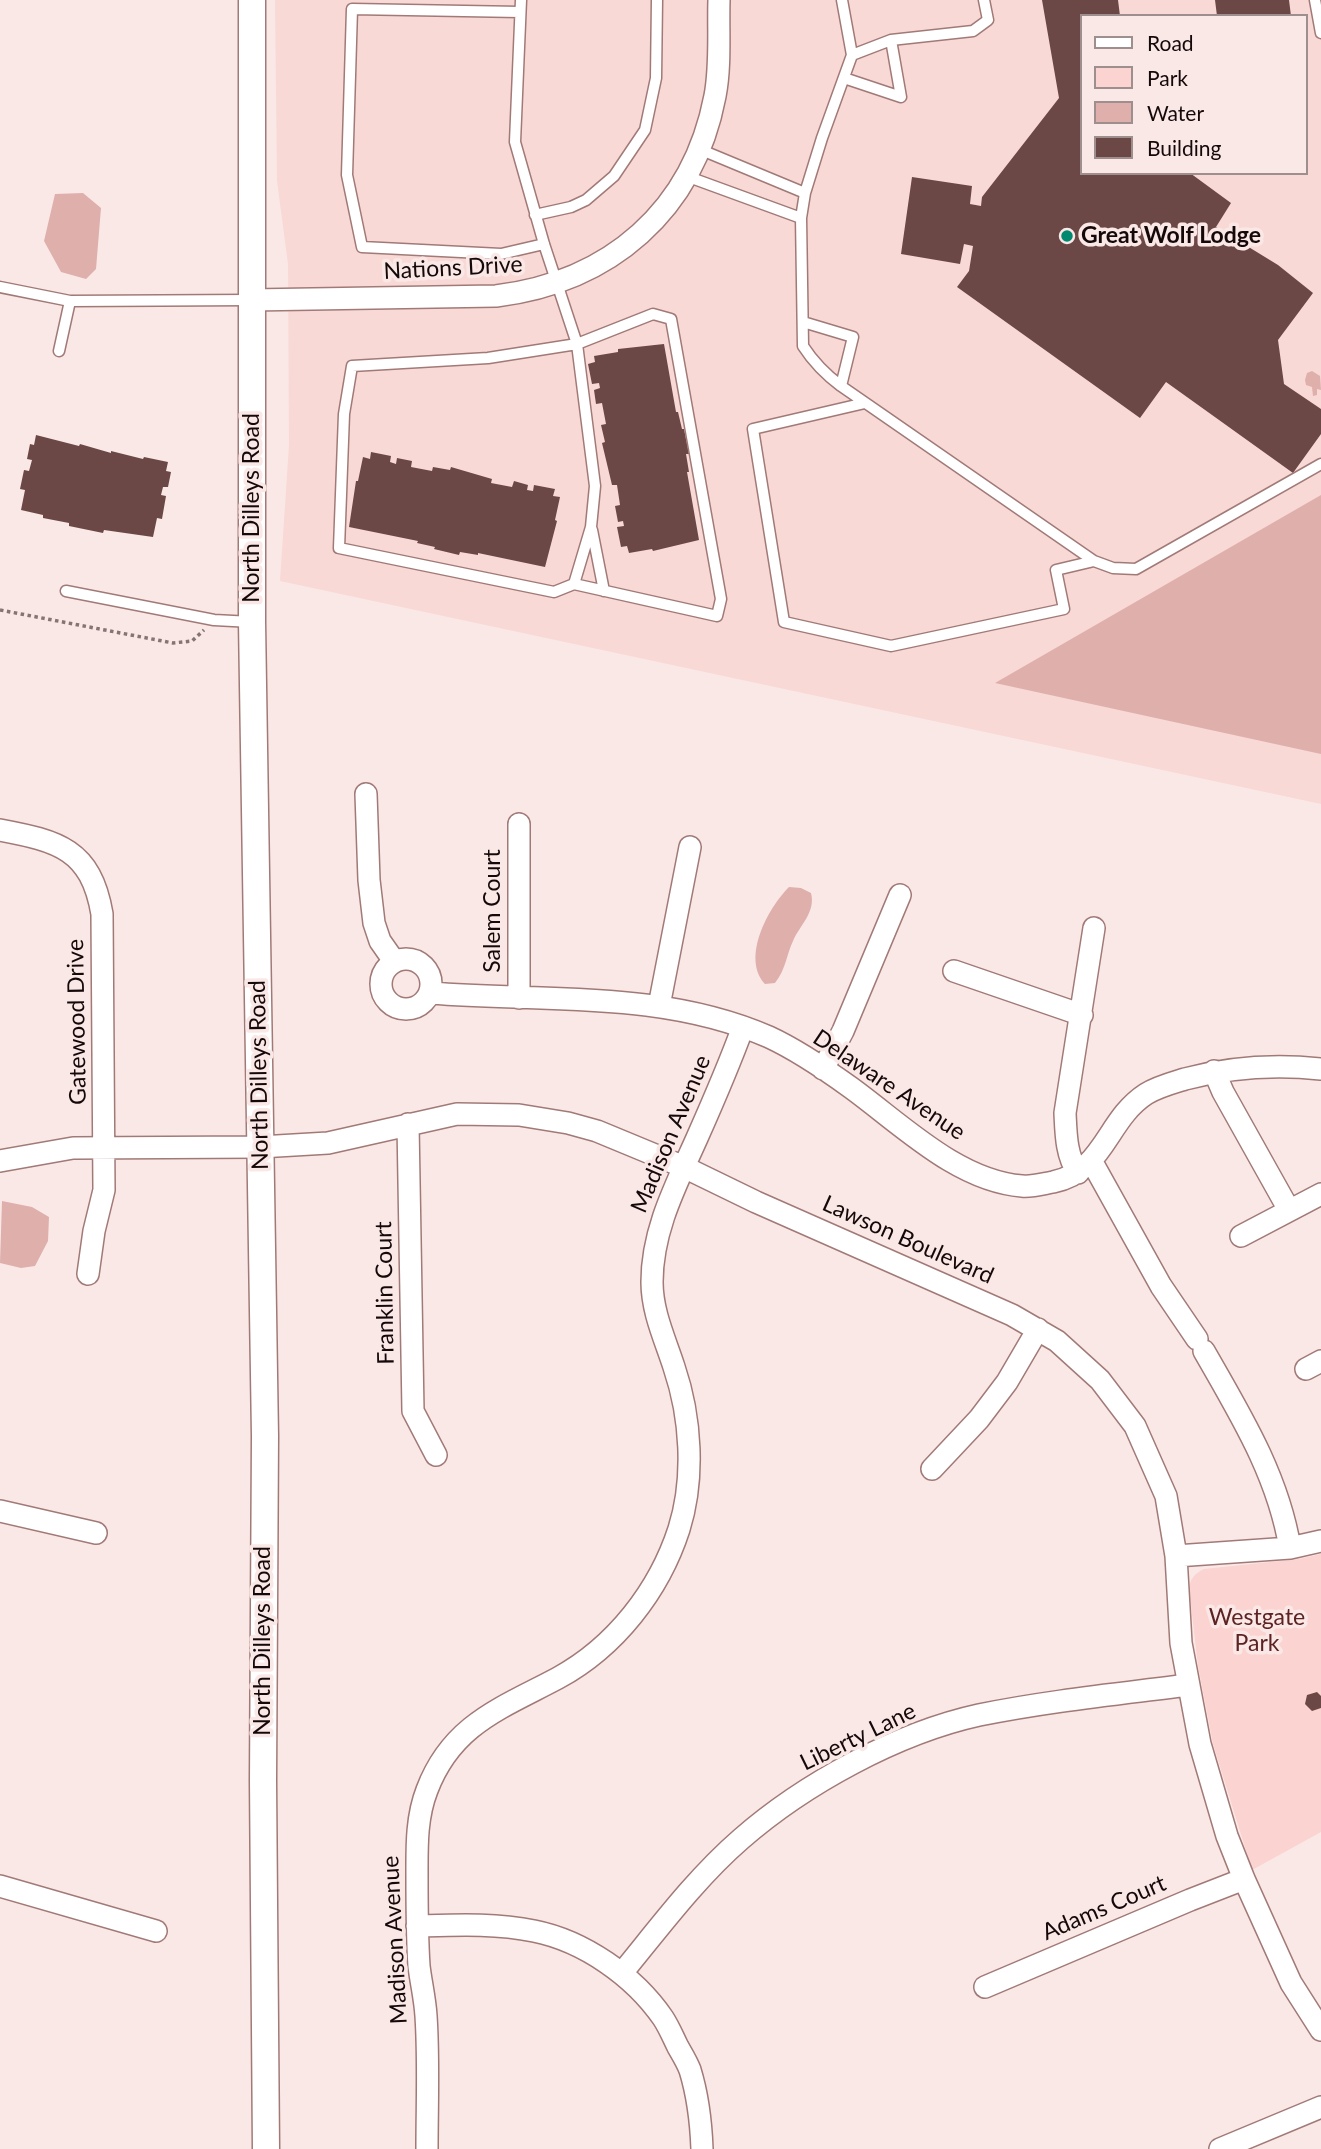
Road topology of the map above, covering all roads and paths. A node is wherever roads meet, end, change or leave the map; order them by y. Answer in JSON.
{"nodes":[{"id":1,"x":252,"y":0,"type":"edge"},
{"id":2,"x":657,"y":0,"type":"edge"},
{"id":3,"x":719,"y":0,"type":"edge"},
{"id":4,"x":842,"y":0,"type":"edge"},
{"id":5,"x":984,"y":0,"type":"edge"},
{"id":6,"x":1315,"y":0,"type":"edge"},
{"id":7,"x":521,"y":6,"type":"edge"},
{"id":8,"x":1321,"y":33,"type":"edge"},
{"id":9,"x":891,"y":40,"type":"junction"},
{"id":10,"x":852,"y":55,"type":"junction"},
{"id":11,"x":844,"y":78,"type":"junction"},
{"id":12,"x":699,"y":149,"type":"junction"},
{"id":13,"x":686,"y":176,"type":"junction"},
{"id":14,"x":805,"y":193,"type":"junction"},
{"id":15,"x":536,"y":215,"type":"junction"},
{"id":16,"x":801,"y":218,"type":"junction"},
{"id":17,"x":544,"y":244,"type":"junction"},
{"id":18,"x":558,"y":283,"type":"junction"},
{"id":19,"x":0,"y":287,"type":"edge"},
{"id":20,"x":251,"y":300,"type":"junction"},
{"id":21,"x":69,"y":301,"type":"junction"},
{"id":22,"x":803,"y":322,"type":"junction"},
{"id":23,"x":577,"y":344,"type":"junction"},
{"id":24,"x":59,"y":351,"type":"dead end"},
{"id":25,"x":841,"y":386,"type":"junction"},
{"id":26,"x":866,"y":403,"type":"junction"},
{"id":27,"x":1321,"y":464,"type":"edge"},
{"id":28,"x":591,"y":527,"type":"junction"},
{"id":29,"x":1094,"y":561,"type":"junction"},
{"id":30,"x":574,"y":584,"type":"junction"},
{"id":31,"x":66,"y":591,"type":"dead end"},
{"id":32,"x":604,"y":591,"type":"junction"},
{"id":33,"x":0,"y":610,"type":"edge"},
{"id":34,"x":214,"y":620,"type":"junction"},
{"id":35,"x":252,"y":622,"type":"junction"},
{"id":36,"x":366,"y":794,"type":"dead end"},
{"id":37,"x":519,"y":824,"type":"dead end"},
{"id":38,"x":0,"y":830,"type":"edge"},
{"id":39,"x":690,"y":847,"type":"dead end"},
{"id":40,"x":900,"y":895,"type":"dead end"},
{"id":41,"x":1094,"y":928,"type":"dead end"},
{"id":42,"x":394,"y":961,"type":"junction"},
{"id":43,"x":954,"y":971,"type":"dead end"},
{"id":44,"x":430,"y":993,"type":"junction"},
{"id":45,"x":520,"y":998,"type":"junction"},
{"id":46,"x":660,"y":1006,"type":"junction"},
{"id":47,"x":1082,"y":1015,"type":"junction"},
{"id":48,"x":743,"y":1027,"type":"junction"},
{"id":49,"x":823,"y":1069,"type":"junction"},
{"id":50,"x":1321,"y":1069,"type":"edge"},
{"id":51,"x":1214,"y":1072,"type":"junction"},
{"id":52,"x":408,"y":1124,"type":"junction"},
{"id":53,"x":105,"y":1147,"type":"junction"},
{"id":54,"x":260,"y":1147,"type":"junction"},
{"id":55,"x":0,"y":1161,"type":"edge"},
{"id":56,"x":684,"y":1167,"type":"junction"},
{"id":57,"x":1085,"y":1168,"type":"junction"},
{"id":58,"x":1321,"y":1194,"type":"edge"},
{"id":59,"x":1289,"y":1210,"type":"junction"},
{"id":60,"x":1241,"y":1236,"type":"dead end"},
{"id":61,"x":88,"y":1273,"type":"dead end"},
{"id":62,"x":1038,"y":1329,"type":"junction"},
{"id":63,"x":436,"y":1455,"type":"dead end"},
{"id":64,"x":932,"y":1469,"type":"dead end"},
{"id":65,"x":0,"y":1511,"type":"edge"},
{"id":66,"x":96,"y":1533,"type":"dead end"},
{"id":67,"x":1321,"y":1541,"type":"edge"},
{"id":68,"x":1290,"y":1548,"type":"junction"},
{"id":69,"x":1176,"y":1556,"type":"junction"},
{"id":70,"x":1188,"y":1685,"type":"junction"},
{"id":71,"x":1244,"y":1879,"type":"junction"},
{"id":72,"x":0,"y":1886,"type":"edge"},
{"id":73,"x":417,"y":1926,"type":"junction"},
{"id":74,"x":156,"y":1931,"type":"dead end"},
{"id":75,"x":622,"y":1973,"type":"junction"},
{"id":76,"x":985,"y":1987,"type":"dead end"},
{"id":77,"x":1321,"y":2030,"type":"edge"},
{"id":78,"x":1321,"y":2107,"type":"edge"},
{"id":79,"x":265,"y":2149,"type":"edge"},
{"id":80,"x":428,"y":2149,"type":"edge"},
{"id":81,"x":702,"y":2149,"type":"edge"},
{"id":82,"x":1220,"y":2149,"type":"edge"}],
"edges":[{"from":1,"to":20,"type":"street","name":"North Dilleys Road"},
{"from":2,"to":15,"type":"lane"},
{"from":3,"to":12,"type":"street","name":"Nations Drive"},
{"from":4,"to":10,"type":"lane"},
{"from":5,"to":9,"type":"lane"},
{"from":6,"to":8,"type":"lane"},
{"from":7,"to":15,"type":"lane"},
{"from":7,"to":17,"type":"lane"},
{"from":9,"to":10,"type":"lane"},
{"from":9,"to":11,"type":"lane"},
{"from":10,"to":11,"type":"lane"},
{"from":11,"to":14,"type":"lane"},
{"from":12,"to":13,"type":"street","name":"Nations Drive"},
{"from":12,"to":14,"type":"lane"},
{"from":13,"to":16,"type":"lane"},
{"from":13,"to":18,"type":"street","name":"Nations Drive"},
{"from":14,"to":16,"type":"lane"},
{"from":15,"to":17,"type":"lane"},
{"from":16,"to":22,"type":"lane"},
{"from":17,"to":18,"type":"lane"},
{"from":18,"to":20,"type":"street","name":"Nations Drive"},
{"from":18,"to":23,"type":"lane"},
{"from":19,"to":21,"type":"lane"},
{"from":20,"to":21,"type":"lane"},
{"from":20,"to":35,"type":"street","name":"North Dilleys Road"},
{"from":21,"to":24,"type":"lane"},
{"from":22,"to":25,"type":"lane"},
{"from":22,"to":25,"type":"lane"},
{"from":23,"to":28,"type":"lane"},
{"from":23,"to":30,"type":"lane"},
{"from":23,"to":32,"type":"lane"},
{"from":25,"to":26,"type":"lane"},
{"from":26,"to":29,"type":"lane"},
{"from":26,"to":29,"type":"lane"},
{"from":27,"to":29,"type":"lane"},
{"from":28,"to":30,"type":"lane"},
{"from":28,"to":32,"type":"lane"},
{"from":30,"to":32,"type":"lane"},
{"from":31,"to":34,"type":"lane"},
{"from":33,"to":34,"type":"path"},
{"from":34,"to":35,"type":"lane"},
{"from":35,"to":54,"type":"street","name":"North Dilleys Road"},
{"from":36,"to":42,"type":"street"},
{"from":37,"to":45,"type":"street","name":"Salem Court"},
{"from":38,"to":53,"type":"street","name":"Gatewood Drive"},
{"from":39,"to":46,"type":"street"},
{"from":40,"to":49,"type":"street"},
{"from":41,"to":47,"type":"street"},
{"from":42,"to":44,"type":"street"},
{"from":42,"to":44,"type":"street","name":"Delaware Avenue"},
{"from":43,"to":47,"type":"street"},
{"from":44,"to":45,"type":"street","name":"Delaware Avenue"},
{"from":45,"to":46,"type":"street","name":"Delaware Avenue"},
{"from":46,"to":48,"type":"street","name":"Delaware Avenue"},
{"from":47,"to":57,"type":"street"},
{"from":48,"to":49,"type":"street","name":"Delaware Avenue"},
{"from":48,"to":56,"type":"street","name":"Madison Avenue"},
{"from":49,"to":57,"type":"street","name":"Delaware Avenue"},
{"from":50,"to":51,"type":"street"},
{"from":51,"to":57,"type":"street"},
{"from":51,"to":59,"type":"street"},
{"from":52,"to":54,"type":"street","name":"Lawson Boulevard"},
{"from":52,"to":56,"type":"street","name":"Lawson Boulevard"},
{"from":52,"to":63,"type":"street","name":"Franklin Court"},
{"from":53,"to":54,"type":"street","name":"Lawson Boulevard"},
{"from":53,"to":55,"type":"street","name":"Lawson Boulevard"},
{"from":53,"to":61,"type":"street","name":"Gatewood Drive"},
{"from":54,"to":79,"type":"street","name":"North Dilleys Road"},
{"from":56,"to":62,"type":"street","name":"Lawson Boulevard"},
{"from":56,"to":73,"type":"street","name":"Madison Avenue"},
{"from":57,"to":68,"type":"street"},
{"from":58,"to":59,"type":"street"},
{"from":59,"to":60,"type":"street"},
{"from":62,"to":64,"type":"street"},
{"from":62,"to":69,"type":"street","name":"Lawson Boulevard"},
{"from":65,"to":66,"type":"street"},
{"from":67,"to":68,"type":"street"},
{"from":68,"to":69,"type":"street"},
{"from":69,"to":70,"type":"street","name":"Lawson Boulevard"},
{"from":70,"to":71,"type":"street","name":"Lawson Boulevard"},
{"from":70,"to":75,"type":"street","name":"Liberty Lane"},
{"from":71,"to":76,"type":"street","name":"Adams Court"},
{"from":71,"to":77,"type":"street","name":"Lawson Boulevard"},
{"from":72,"to":74,"type":"street"},
{"from":73,"to":75,"type":"street"},
{"from":73,"to":80,"type":"street","name":"Madison Avenue"},
{"from":75,"to":81,"type":"street"},
{"from":78,"to":82,"type":"street"}]}
